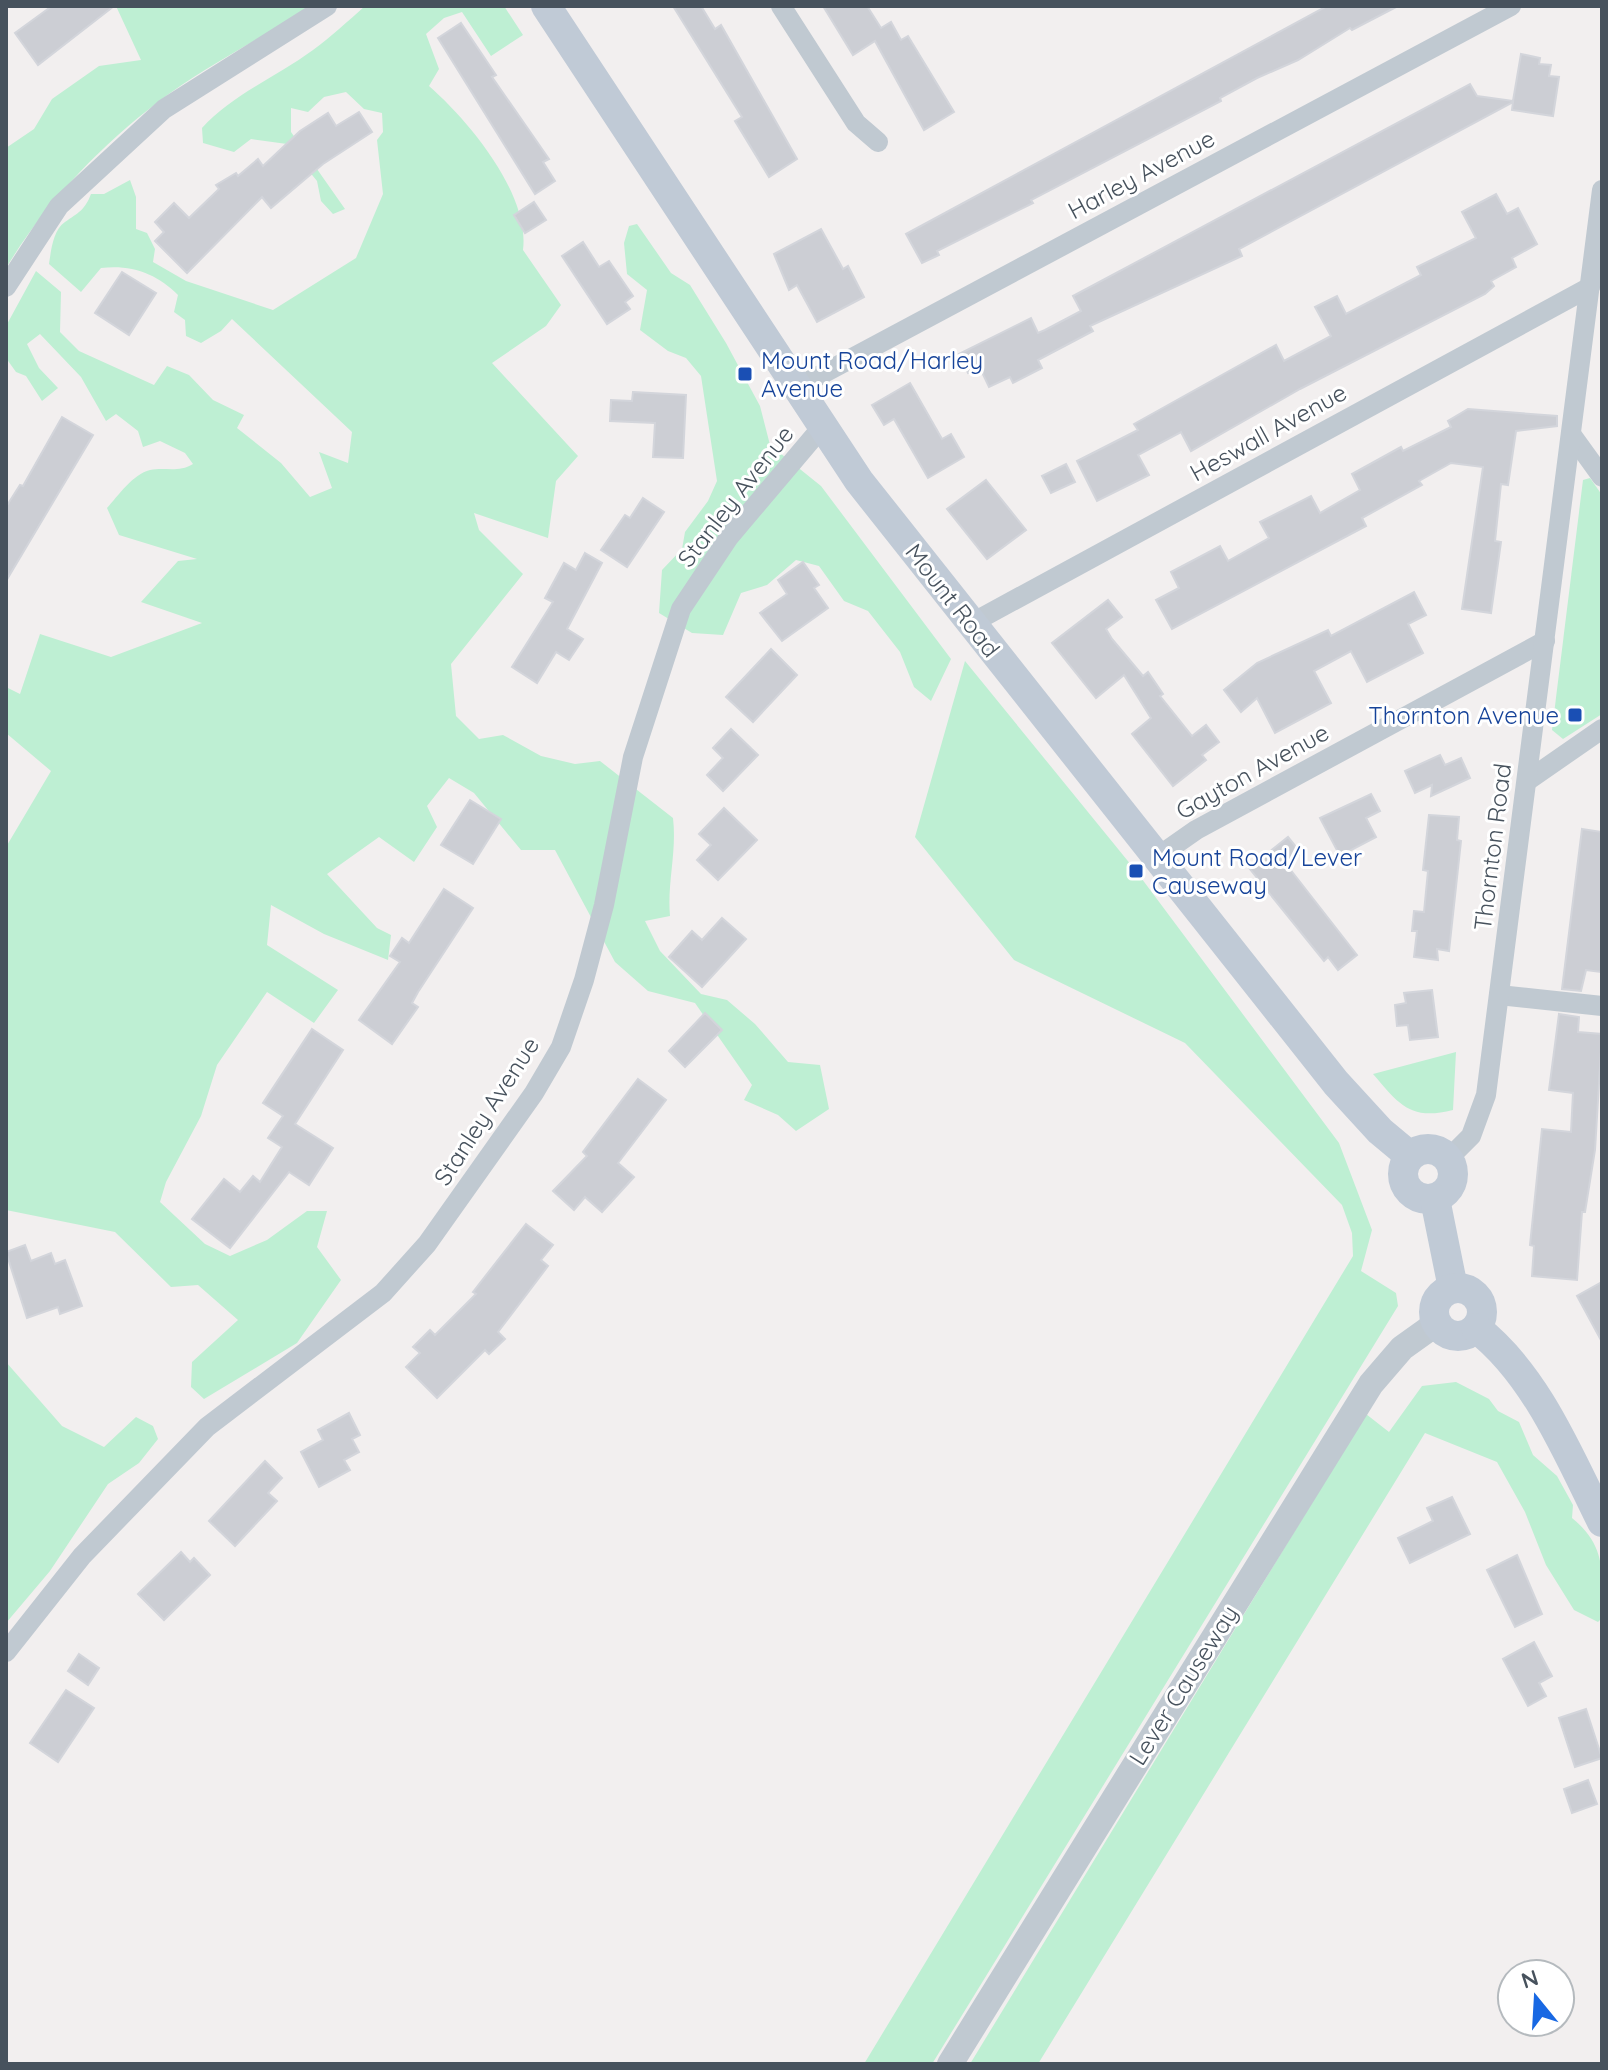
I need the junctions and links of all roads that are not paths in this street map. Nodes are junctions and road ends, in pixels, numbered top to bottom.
1 (327, 6) edge
2 (546, 6) edge
3 (781, 6) edge
4 (1511, 6) edge
5 (878, 142) dead end
6 (1602, 190) edge
7 (1598, 256) edge
8 (6, 287) edge
9 (1590, 287) junction
10 (796, 388) junction
11 (822, 427) junction
12 (1571, 434) junction
13 (1602, 477) edge
14 (972, 623) junction
15 (1545, 641) junction
16 (1602, 729) edge
17 (1527, 781) junction
18 (1156, 858) junction
19 (1499, 995) junction
20 (1602, 1006) edge
21 (1410, 1156) junction
22 (1448, 1159) junction
23 (1435, 1199) junction
24 (1453, 1288) junction
25 (1437, 1323) junction
26 (1476, 1328) junction
27 (1602, 1522) edge
28 (6, 1652) edge
29 (950, 2064) edge

1 - 8 street
2 - 10 main road, Mount Road
3 - 5 street
4 - 10 street, Harley Avenue
6 - 7 street, Thornton Road
7 - 9 street, Thornton Road
9 - 12 street, Thornton Road
9 - 14 street, Heswall Avenue
10 - 11 main road, Mount Road
11 - 14 main road, Mount Road
11 - 28 street, Stanley Avenue
12 - 13 street
12 - 15 street, Thornton Road
14 - 18 main road, Mount Road
15 - 17 street, Thornton Road
15 - 18 street, Gayton Avenue
16 - 17 street
17 - 19 street, Thornton Road
18 - 21 main road, Mount Road
19 - 20 street
19 - 22 street, Thornton Road
21 - 22 main road
21 - 23 main road
22 - 23 main road
23 - 24 main road
24 - 25 main road
24 - 26 main road
25 - 26 main road
25 - 29 street, Lever Causeway
26 - 27 main road

